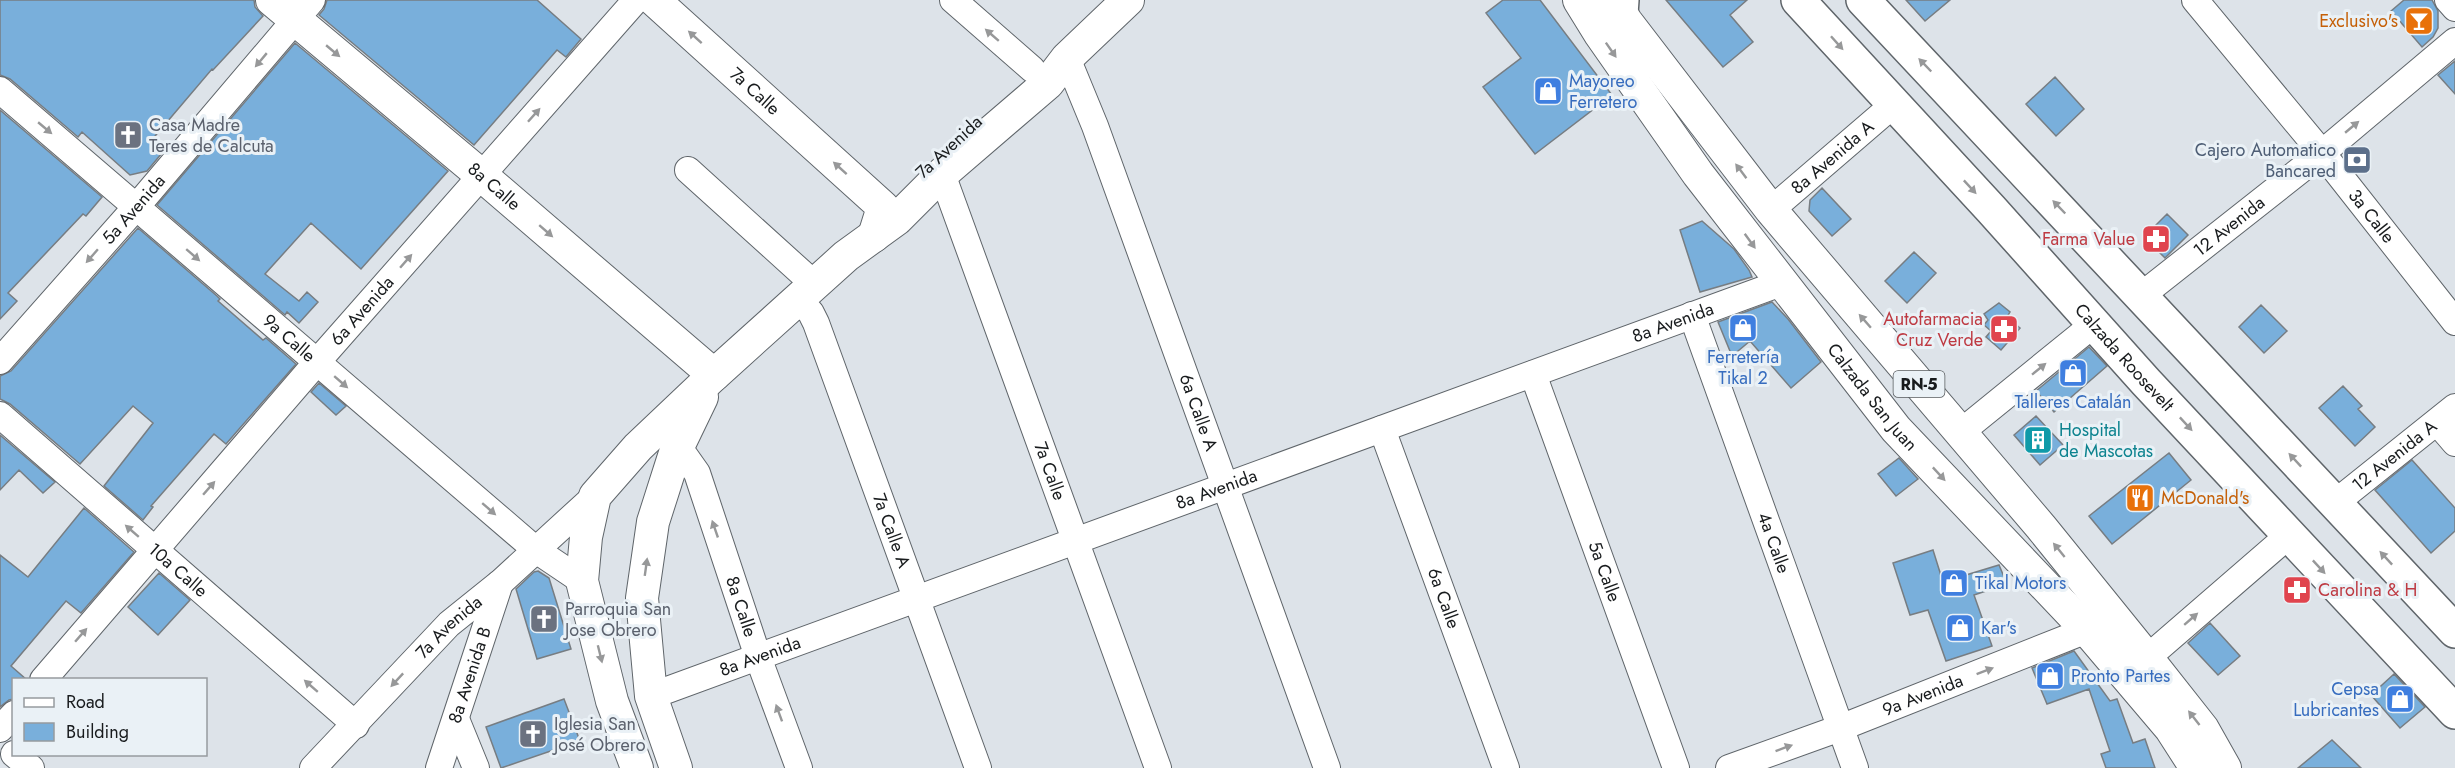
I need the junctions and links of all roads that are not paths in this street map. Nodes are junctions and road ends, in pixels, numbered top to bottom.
1 (636, 0) edge
2 (654, 0) edge
3 (953, 0) edge
4 (1128, 0) edge
5 (1580, 0) edge
6 (1798, 0) edge
7 (1863, 0) edge
8 (2194, 0) edge
9 (2448, 0) edge
10 (1619, 5) edge
11 (293, 7) edge
12 (2455, 8) edge
13 (2455, 41) edge
14 (1067, 58) junction
15 (1032, 69) junction
16 (0, 90) edge
17 (1893, 105) junction
18 (2322, 153) junction
19 (688, 170) dead end
20 (942, 174) junction
21 (481, 175) junction
22 (137, 206) junction
23 (883, 207) junction
24 (1772, 210) junction
25 (874, 236) junction
26 (846, 256) junction
27 (1781, 283) junction
28 (806, 291) junction
29 (2142, 295) junction
30 (1692, 315) junction
31 (2455, 322) edge
32 (2094, 324) junction
33 (0, 361) edge
34 (317, 362) junction
35 (1533, 374) junction
36 (714, 375) junction
37 (0, 415) edge
38 (2446, 415) edge
39 (1382, 429) junction
40 (1961, 432) junction
41 (2455, 442) edge
42 (638, 447) junction
43 (675, 453) junction
44 (1226, 486) junction
45 (595, 496) junction
46 (2335, 503) junction
47 (2289, 535) junction
48 (1077, 541) junction
49 (536, 550) junction
50 (154, 551) junction
51 (582, 581) junction
52 (500, 583) junction
53 (917, 599) junction
54 (2097, 619) junction
55 (2455, 631) edge
56 (758, 657) junction
57 (2147, 658) junction
58 (45, 678) edge
59 (651, 696) junction
60 (2455, 712) edge
61 (12, 716) edge
62 (456, 719) junction
63 (356, 724) junction
64 (1840, 728) junction
65 (0, 729) edge
66 (0, 743) edge
67 (12, 752) edge
68 (16, 756) edge
69 (31, 768) edge
70 (313, 768) edge
71 (439, 768) edge
72 (476, 768) edge
73 (637, 768) edge
74 (676, 768) edge
75 (799, 768) edge
76 (978, 768) edge
77 (1158, 768) edge
78 (1327, 768) edge
79 (1506, 768) edge
80 (1676, 768) edge
81 (1729, 768) edge
82 (1854, 768) edge
83 (2196, 768) edge
84 (2225, 768) edge

21 -> 1 street, 6a Avenida
23 -> 2 main road, 7a Calle
15 -> 3 street
4 - 14 main road, 7a Avenida
5 -> 27 main road, Calzada San Juan / RN-5
6 -> 17 highway, Calzada Roosevelt
29 -> 7 highway
8 - 18 street, 3a Calle
9 - 12 street
24 -> 10 main road, Calzada San Juan / RN-5
11 -> 21 main road, 8a Calle
11 -> 22 street, 5a Avenida
18 -> 13 street, 12 Avenida
14 - 15 main road, 7a Avenida
14 - 20 main road, 7a Avenida
14 - 44 street, 6a Calle A
15 - 23 main road, 7a Avenida
16 -> 22 street, 9a Calle
17 - 24 street, 8a Avenida A
17 -> 32 highway, Calzada Roosevelt
18 - 29 street, 12 Avenida
18 - 31 street, 3a Calle
19 - 28 street, 7a Calle A
20 - 25 main road, 7a Avenida
20 - 48 street, 7a Calle
34 -> 21 street, 6a Avenida
21 -> 36 main road, 8a Calle
22 -> 33 street, 5a Avenida
22 -> 34 street, 9a Calle
23 - 25 main road
23 - 26 main road, 7a Avenida
40 -> 24 main road, Calzada San Juan / RN-5
25 - 26 main road, 7a Avenida
26 - 28 main road, 7a Avenida
27 - 30 street, 8a Avenida
27 -> 54 main road, Calzada San Juan / RN-5
28 - 36 main road, 7a Avenida
28 - 53 street, 7a Calle A
46 -> 29 highway
30 - 35 street, 8a Avenida
30 - 64 street, 4a Calle
40 -> 32 street
32 -> 47 highway, Calzada Roosevelt
34 -> 49 street, 9a Calle
50 -> 34 street, 6a Avenida
35 - 39 street, 8a Avenida
35 - 80 street, 5a Calle
36 - 42 main road, 7a Avenida
36 - 43 main road
50 -> 37 street, 10a Calle
38 - 41 street
38 - 46 street, 12 Avenida A
39 - 44 street, 8a Avenida
39 - 79 street, 6a Calle
54 -> 40 main road, Calzada San Juan / RN-5
42 - 43 main road
42 - 45 main road
56 -> 43 street, 8a Calle
59 -> 43 main road
44 - 48 street, 8a Avenida
44 - 78 street, 6a Calle A
45 - 49 street, 7a Avenida
45 - 51 main road
55 -> 46 highway
57 -> 47 street
47 -> 60 highway, Calzada Roosevelt
48 - 53 street, 8a Avenida
48 - 77 street, 7a Calle
49 - 51 street, 9a Calle
49 - 52 street, 7a Avenida
58 -> 50 street, 6a Avenida
63 -> 50 street, 10a Calle
51 -> 73 main road
52 - 62 street, 8a Avenida B
52 -> 63 street, 7a Avenida
53 - 56 street, 8a Avenida
53 - 76 street, 7a Calle A
54 - 57 main road, Calzada San Juan / RN-5
64 -> 54 street, 9a Avenida
54 - 83 main road, Calzada San Juan / RN-5
56 - 59 street, 8a Avenida
75 -> 56 street, 8a Calle
84 -> 57 main road, Calzada San Juan / RN-5
59 - 74 main road
61 - 65 street
62 - 71 street, 8a Avenida B
62 - 72 street
63 - 70 street, 7a Avenida
81 -> 64 street, 9a Avenida
64 - 82 street, 4a Calle
66 - 67 street
68 - 69 street

